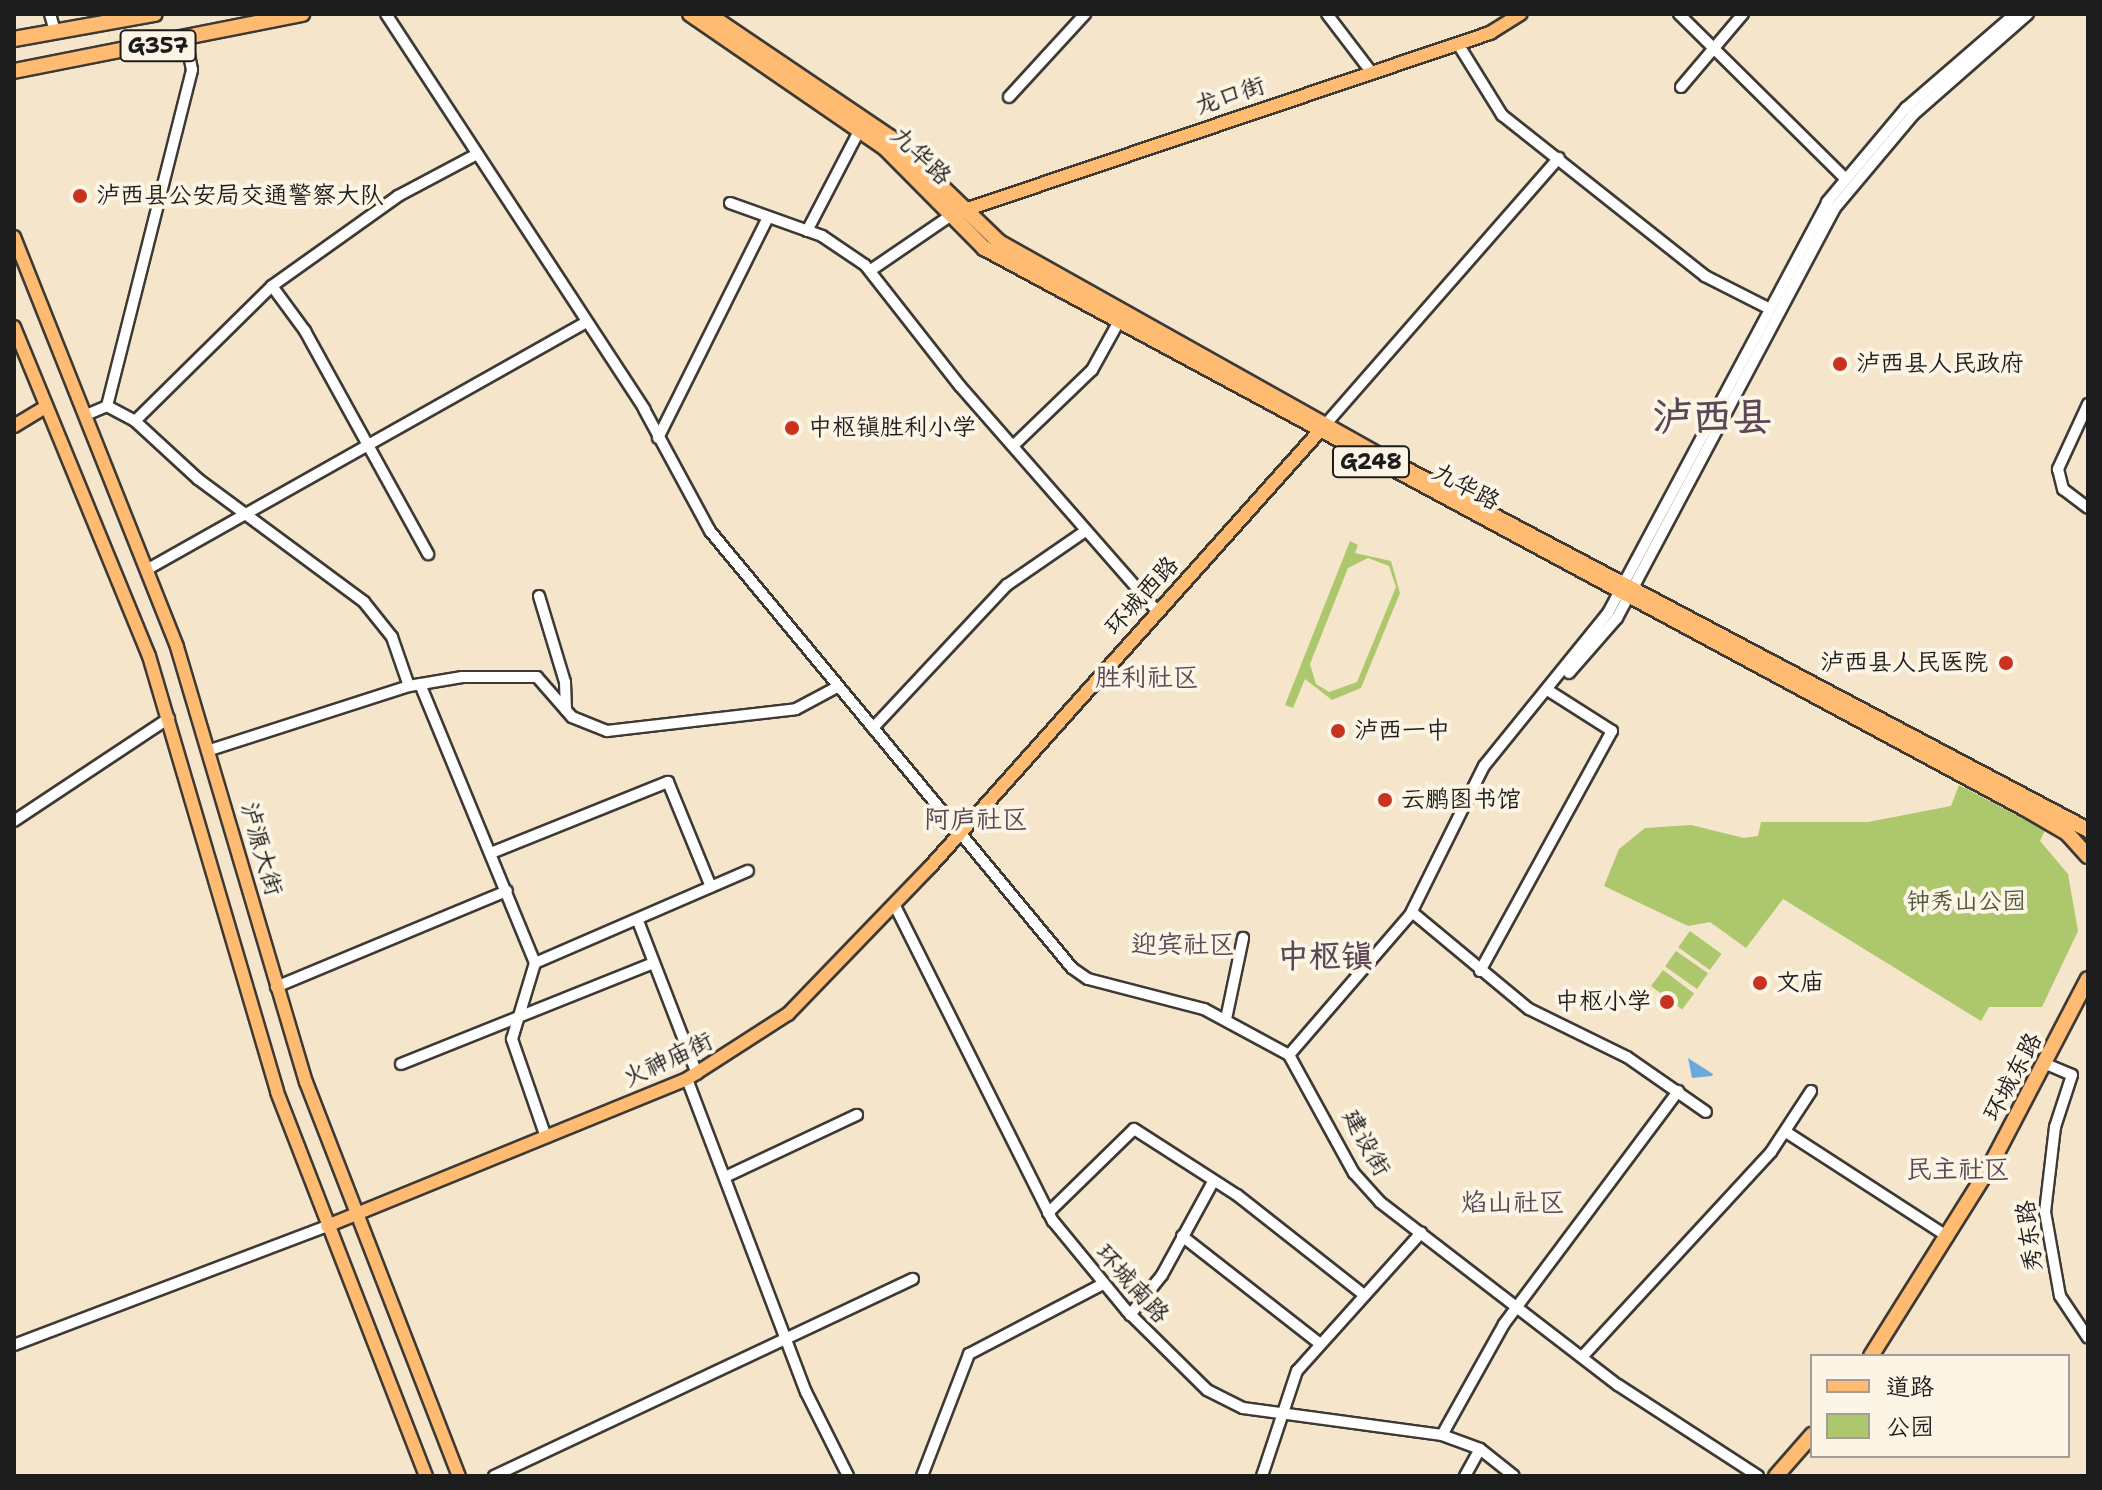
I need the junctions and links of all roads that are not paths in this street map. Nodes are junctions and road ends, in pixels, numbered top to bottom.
1 (50, 14) edge
2 (155, 14) edge
3 (302, 14) edge
4 (386, 14) edge
5 (690, 14) edge
6 (1085, 14) edge
7 (1327, 14) edge
8 (1521, 14) edge
9 (1679, 14) edge
10 (1743, 14) edge
11 (2015, 14) edge
12 (2028, 14) edge
13 (712, 16) edge
14 (55, 32) junction
15 (14, 39) edge
16 (186, 40) junction
17 (1458, 44) junction
18 (1714, 48) junction
19 (14, 71) edge
20 (1372, 73) junction
21 (1681, 87) dead end
22 (1009, 97) dead end
23 (859, 131) junction
24 (475, 155) junction
25 (1559, 158) junction
26 (1845, 178) junction
27 (730, 203) dead end
28 (957, 213) junction
29 (767, 219) junction
30 (807, 231) junction
31 (14, 237) edge
32 (871, 270) junction
33 (272, 286) junction
34 (1766, 307) junction
35 (585, 323) junction
36 (1118, 323) junction
37 (14, 327) edge
38 (2088, 404) edge
39 (107, 406) junction
40 (46, 407) junction
41 (86, 415) junction
42 (135, 421) junction
43 (14, 426) edge
44 (1322, 429) junction
45 (658, 438) junction
46 (369, 445) junction
47 (1013, 446) junction
48 (2088, 508) edge
49 (246, 514) junction
50 (1084, 532) junction
51 (428, 554) dead end
52 (148, 569) junction
53 (1626, 589) junction
54 (539, 596) dead end
55 (1158, 612) junction
56 (414, 685) junction
57 (837, 687) junction
58 (1549, 691) junction
59 (566, 710) junction
60 (169, 718) junction
61 (873, 728) junction
62 (210, 750) junction
63 (14, 821) edge
64 (2088, 830) edge
65 (961, 833) junction
66 (491, 853) junction
67 (2088, 856) edge
68 (748, 871) dead end
69 (711, 887) junction
70 (507, 891) junction
71 (894, 904) junction
72 (1412, 912) junction
73 (638, 921) junction
74 (1243, 938) dead end
75 (535, 963) junction
76 (654, 963) junction
77 (1480, 971) junction
78 (2088, 979) edge
79 (276, 987) junction
80 (520, 1014) junction
81 (1226, 1019) junction
82 (1289, 1055) junction
83 (401, 1064) dead end
84 (2046, 1064) junction
85 (692, 1077) junction
86 (1678, 1091) junction
87 (1811, 1091) dead end
88 (1706, 1112) dead end
89 (857, 1115) dead end
90 (1786, 1132) junction
91 (546, 1137) junction
92 (725, 1177) junction
93 (1213, 1182) junction
94 (1048, 1213) junction
95 (355, 1214) junction
96 (327, 1226) junction
97 (1421, 1233) junction
98 (1182, 1236) junction
99 (1948, 1237) junction
100 (913, 1279) dead end
101 (1103, 1284) junction
102 (1364, 1295) junction
103 (1517, 1307) junction
104 (1130, 1315) junction
105 (787, 1337) junction
106 (2088, 1338) edge
107 (1320, 1344) junction
108 (14, 1345) edge
109 (1872, 1354) edge
110 (1582, 1357) junction
111 (1282, 1414) junction
112 (1442, 1435) junction
113 (1810, 1437) edge
114 (1480, 1449) junction
115 (426, 1476) edge
116 (459, 1476) edge
117 (494, 1476) edge
118 (848, 1476) edge
119 (922, 1476) edge
120 (1262, 1476) edge
121 (1465, 1476) edge
122 (1514, 1476) edge
123 (1758, 1476) edge
124 (1776, 1476) edge

1 - 14 street
2 - 14 highway, G357
3 - 16 highway, G357
4 - 24 street
5 - 23 highway, 九华路 / G248
6 - 22 street
7 - 20 street
8 - 17 main road, 龙口街
9 - 18 street
10 - 18 street
11 - 26 street
12 - 53 street
13 - 28 highway, 九华路 / G248
14 - 15 highway, G357
16 - 19 highway, G357
16 - 39 street
17 - 20 main road, 龙口街
17 - 25 street
18 - 21 street
18 - 26 street
20 - 28 main road, 龙口街
23 - 28 highway, 九华路 / G248
23 - 30 street
24 - 33 street
24 - 35 street
25 - 34 street
25 - 44 street
26 - 34 street
27 - 29 street
28 - 32 street
28 - 36 highway, 九华路 / G248
28 - 44 highway, 九华路 / G248
29 - 30 street
29 - 45 street
30 - 32 street
31 - 41 main road, 泸源大街
32 - 47 street
33 - 42 street
33 - 46 street
34 - 53 street
35 - 45 street
35 - 46 street
36 - 44 highway, 九华路 / G248
36 - 47 street
37 - 40 main road
38 - 48 street
39 - 41 street
39 - 42 street
40 - 43 main road
40 - 60 main road
41 - 52 main road, 泸源大街
42 - 49 street
44 - 53 highway, 九华路 / G248
44 - 55 main road, 环城西路
45 - 57 street
46 - 49 street
46 - 51 street
47 - 50 street
49 - 52 street
49 - 56 street
50 - 55 street
50 - 61 street
52 - 62 main road, 泸源大街
53 - 58 street
53 - 64 highway, 九华路 / G248
53 - 67 highway, 九华路 / G248
54 - 59 street
55 - 65 main road, 环城西路
56 - 59 street
56 - 62 street
56 - 66 street
57 - 59 street
57 - 61 street
58 - 72 street
58 - 77 street
60 - 63 street
60 - 96 main road
61 - 65 street
62 - 79 main road, 泸源大街
65 - 71 main road, 火神庙街
65 - 81 street
66 - 69 street
66 - 70 street
68 - 69 street
69 - 73 street
70 - 75 street
70 - 79 street
71 - 85 main road, 火神庙街
71 - 94 street, 环城南路
72 - 77 street
72 - 82 street
73 - 75 street
73 - 76 street
74 - 81 street
75 - 80 street
76 - 80 street
76 - 85 street
77 - 86 street
78 - 84 highway, 环城东路
79 - 95 main road, 泸源大街
80 - 83 street
80 - 91 street
81 - 82 street
82 - 97 street, 建设街
84 - 99 highway, 环城东路
84 - 106 street, 秀东路
85 - 91 main road, 火神庙街
85 - 92 street
86 - 88 street
86 - 103 street
87 - 90 street
89 - 92 street
90 - 99 street
90 - 110 street
91 - 95 main road, 火神庙街
92 - 105 street
93 - 94 street
93 - 98 street
93 - 102 street
94 - 101 street, 环城南路
95 - 96 main road, 火神庙街
95 - 116 main road, 泸源大街
96 - 108 street
96 - 115 main road
97 - 102 street
97 - 103 street, 建设街
98 - 104 street
98 - 107 street
99 - 109 highway, 环城东路
100 - 105 street
101 - 104 street, 环城南路
101 - 119 street
102 - 107 street
103 - 110 street, 建设街
103 - 112 street
104 - 111 street, 环城南路
105 - 117 street
105 - 118 street
107 - 111 street
110 - 123 street, 建设街
111 - 112 street, 环城南路
111 - 120 street
112 - 114 street, 环城南路
113 - 124 highway
114 - 121 street
114 - 122 street, 环城南路

